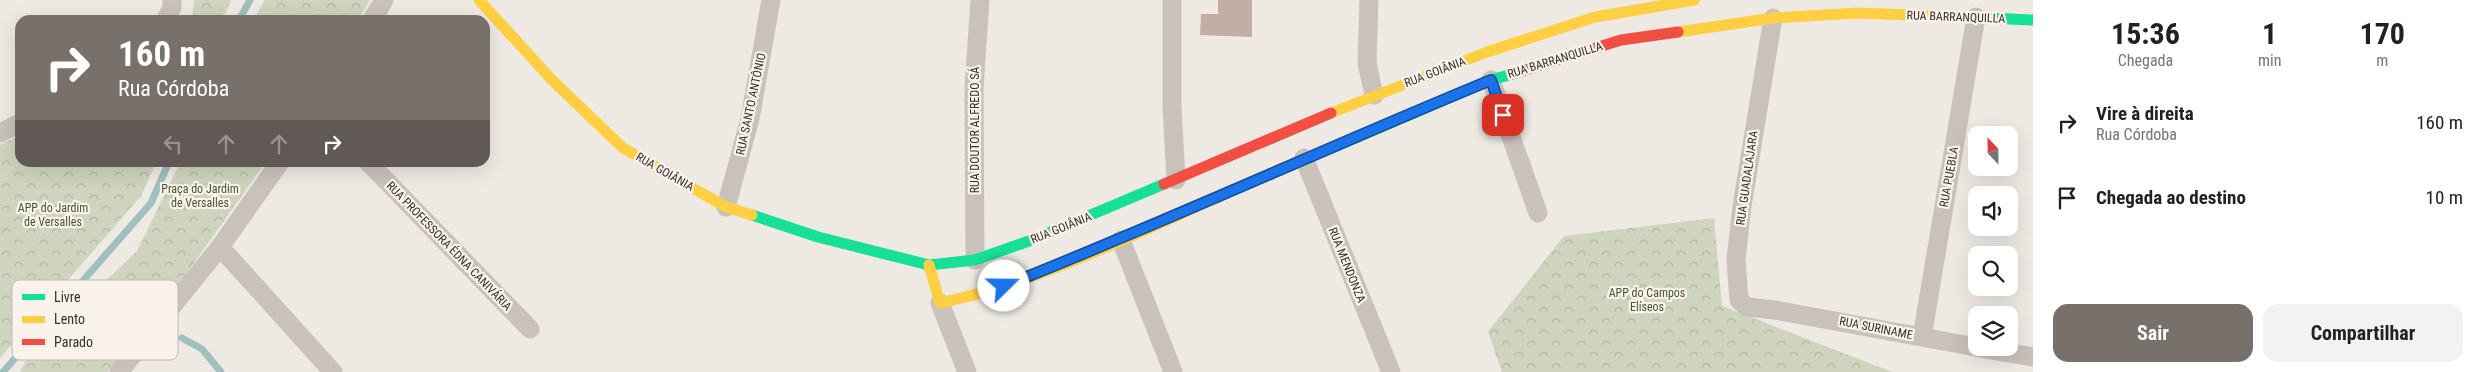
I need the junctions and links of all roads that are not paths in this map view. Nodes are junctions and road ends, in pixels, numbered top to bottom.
1 (384, 0) edge
2 (771, 0) edge
3 (980, 0) edge
4 (1172, 0) edge
5 (1369, 0) edge
6 (1694, 0) edge
7 (482, 1) edge
8 (1594, 9) edge
9 (375, 15) edge
10 (1976, 17) junction
11 (1773, 18) junction
12 (2033, 20) edge
13 (1618, 27) junction
14 (1491, 80) junction
15 (1374, 95) junction
16 (15, 126) edge
17 (0, 133) edge
18 (1304, 158) junction
19 (276, 167) edge
20 (373, 167) edge
21 (1176, 180) junction
22 (726, 207) junction
23 (1538, 213) dead end
24 (1121, 240) junction
25 (220, 247) junction
26 (975, 260) junction
27 (929, 265) junction
28 (178, 299) edge
29 (940, 303) junction
30 (1775, 310) joint
31 (530, 330) dead end
32 (1922, 337) junction
33 (1968, 345) edge
34 (2018, 355) edge
35 (2033, 358) edge
36 (129, 360) edge
37 (119, 372) edge
38 (333, 372) edge
39 (967, 372) edge
40 (1173, 372) edge
41 (1391, 372) edge

1 - 9 street
2 - 22 street, RUA SANTO ANTÔNIO
3 - 26 street, RUA DOUTOR ALFREDO SÁ
4 - 21 street
5 - 15 street
6 - 13 street, RUA GOIÂNIA
7 - 22 street, RUA GOIÂNIA
8 - 13 street, RUA GOIÂNIA
8 - 15 street, RUA GOIÂNIA
10 - 11 street, RUA BARRANQUILLA
10 - 12 street, RUA BARRANQUILLA
10 - 32 street, RUA PUEBLA
11 - 13 street, RUA BARRANQUILLA
11 - 30 street, RUA GUADALAJARA
13 - 14 street, RUA BARRANQUILLA
14 - 18 street, RUA BARRANQUILLA
14 - 23 street
15 - 21 street, RUA GOIÂNIA
16 - 17 street
18 - 24 street, RUA BARRANQUILLA
18 - 41 street, RUA MENDONZA
19 - 25 street
20 - 31 street, RUA PROFESSORA ÉDNA CANIVÁRIA
21 - 26 street, RUA GOIÂNIA
22 - 27 street, RUA GOIÂNIA
24 - 29 street, RUA BARRANQUILLA
24 - 40 street
25 - 28 street
25 - 38 street
26 - 27 street, RUA GOIÂNIA
27 - 29 street
29 - 39 street
30 - 32 street, RUA SURINAME
32 - 33 street, RUA SURINAME
34 - 35 street, RUA SURINAME
36 - 37 street

